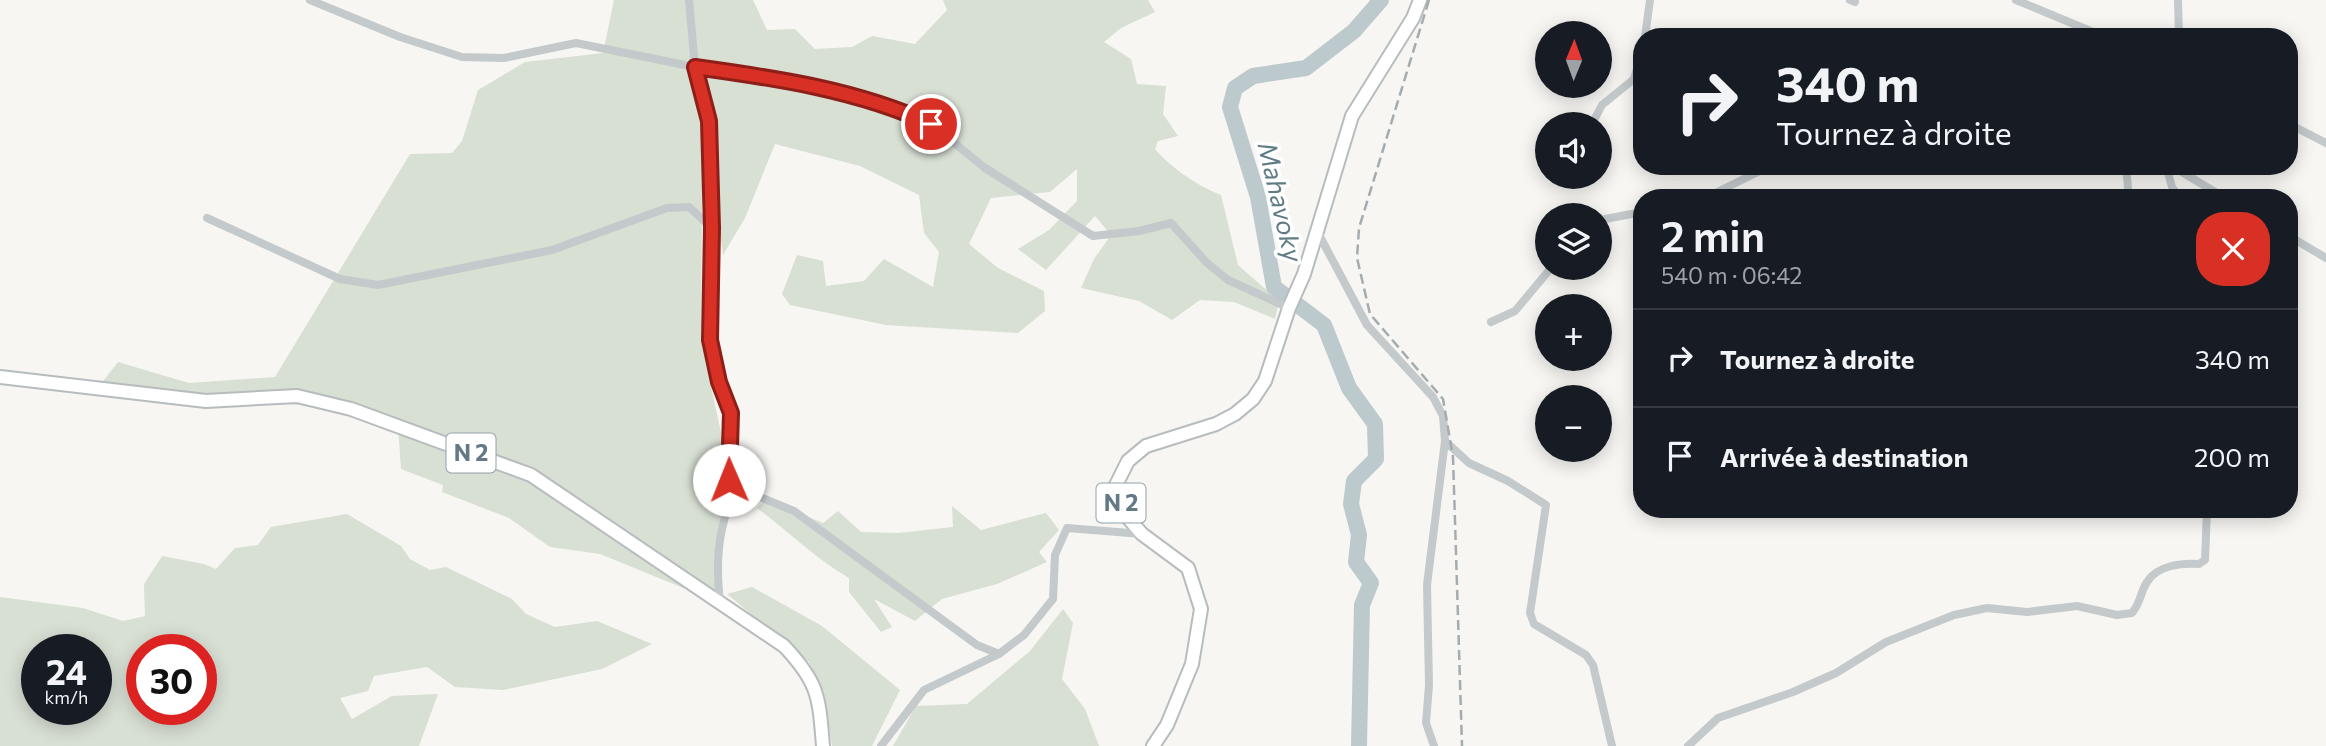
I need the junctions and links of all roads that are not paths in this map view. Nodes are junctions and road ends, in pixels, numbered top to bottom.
1 (310, 0) edge
2 (688, 0) edge
3 (1420, 0) edge
4 (1650, 0) edge
5 (2016, 0) edge
6 (2178, 0) edge
7 (1646, 28) edge
8 (2083, 28) edge
9 (2179, 28) edge
10 (695, 67) junction
11 (1633, 80) edge
12 (1598, 112) edge
13 (2298, 129) edge
14 (2326, 143) edge
15 (1752, 175) edge
16 (2187, 175) edge
17 (1723, 189) edge
18 (2210, 189) edge
19 (1633, 214) edge
20 (207, 218) dead end
21 (1612, 218) edge
22 (712, 228) junction
23 (1317, 230) junction
24 (2298, 241) edge
25 (2326, 258) edge
26 (1541, 280) edge
27 (1289, 308) junction
28 (1491, 322) dead end
29 (0, 377) edge
30 (1446, 441) junction
31 (731, 500) junction
32 (2207, 518) edge
33 (1143, 534) junction
34 (720, 603) junction
35 (999, 654) junction
36 (823, 746) edge
37 (881, 746) edge
38 (1153, 746) edge
39 (1434, 746) edge
40 (1612, 746) edge
41 (1688, 746) edge

1 - 10 street
2 - 10 street
3 - 23 main road, N 2
4 - 7 street
5 - 8 street
6 - 9 street
10 - 22 street
10 - 27 street
11 - 12 street
13 - 14 street
15 - 17 street
16 - 18 street
19 - 21 street
20 - 22 street
22 - 31 street
23 - 27 main road, N 2
23 - 30 street
24 - 25 street
26 - 28 street
27 - 33 main road, N 2
29 - 34 main road, N 2
30 - 39 street
30 - 40 street
31 - 34 street
31 - 35 street
32 - 41 street
33 - 35 street
33 - 38 main road, N 2
34 - 36 main road, N 2
35 - 37 street

